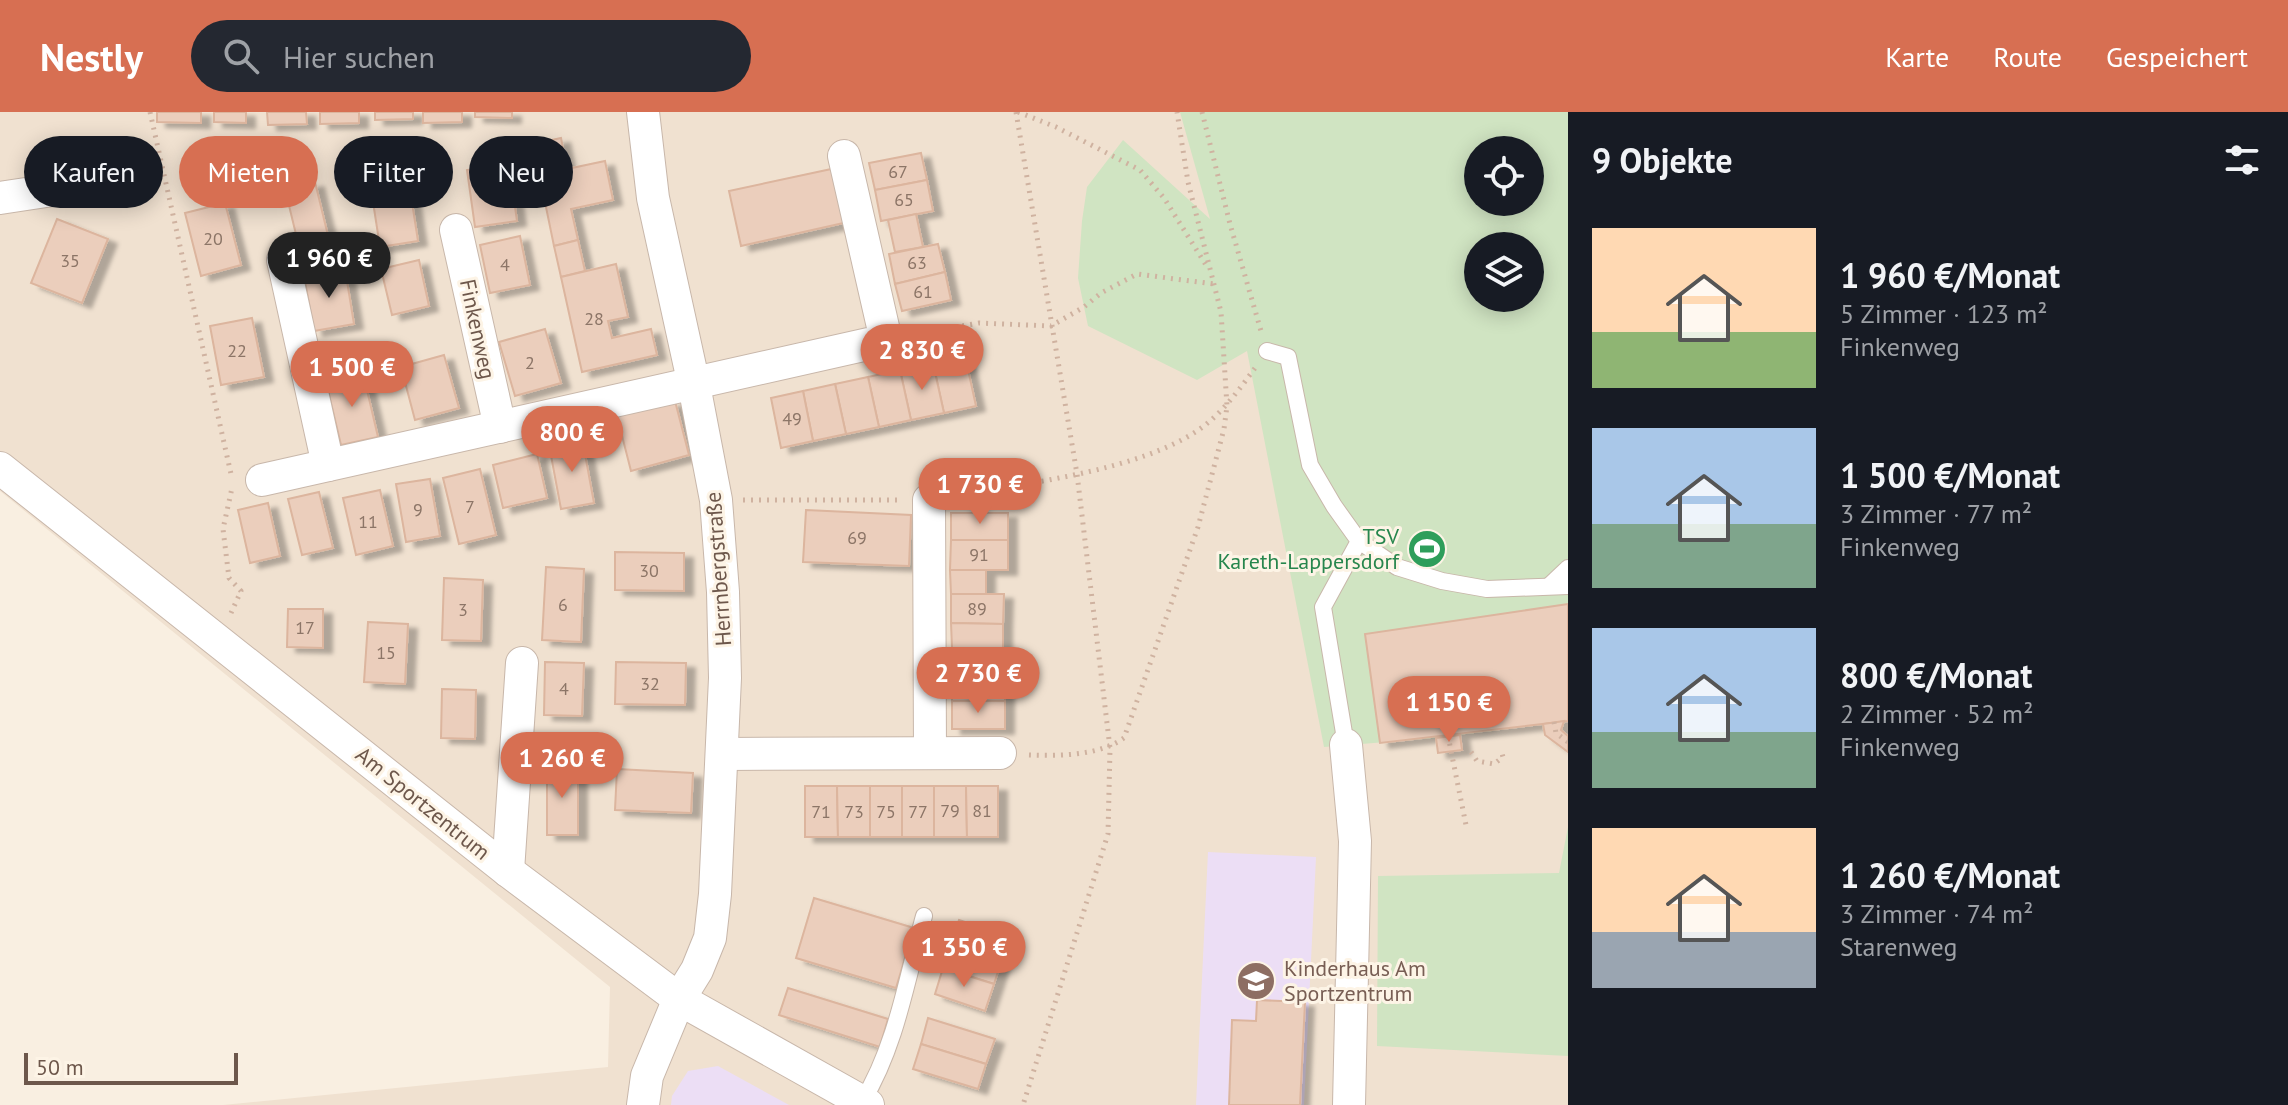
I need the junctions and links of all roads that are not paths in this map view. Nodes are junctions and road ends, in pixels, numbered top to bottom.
1 (643, 112) edge
2 (844, 156) dead end
3 (24, 194) edge
4 (0, 198) edge
5 (456, 230) dead end
6 (283, 260) dead end
7 (1267, 351) road end
8 (694, 385) junction
9 (500, 427) junction
10 (328, 465) junction
11 (0, 468) edge
12 (262, 480) dead end
13 (929, 500) road end
14 (1359, 541) junction
15 (1568, 568) edge
16 (1549, 586) junction
17 (1568, 586) edge
18 (522, 663) dead end
19 (1346, 745) joint
20 (930, 753) junction
21 (1000, 753) road end
22 (723, 754) junction
23 (508, 871) junction
24 (924, 916) dead end
25 (679, 999) junction
26 (865, 1104) edge
27 (643, 1105) edge
28 (1349, 1105) edge

1 - 8 street, Herrnbergstraße
2 - 8 street
3 - 4 street
5 - 9 street, Finkenweg
6 - 10 street
7 - 14 lane
8 - 9 street
8 - 22 street, Herrnbergstraße
9 - 10 street
10 - 12 street
11 - 23 street, Am Sportzentrum
13 - 20 street
14 - 16 lane
14 - 19 lane
15 - 16 lane
16 - 17 lane
18 - 23 street
19 - 28 street
20 - 21 street
20 - 22 street
22 - 25 street, Herrnbergstraße
23 - 25 street, Am Sportzentrum
24 - 26 lane
25 - 26 street, Am Sportzentrum
25 - 27 street, Herrnbergstraße

